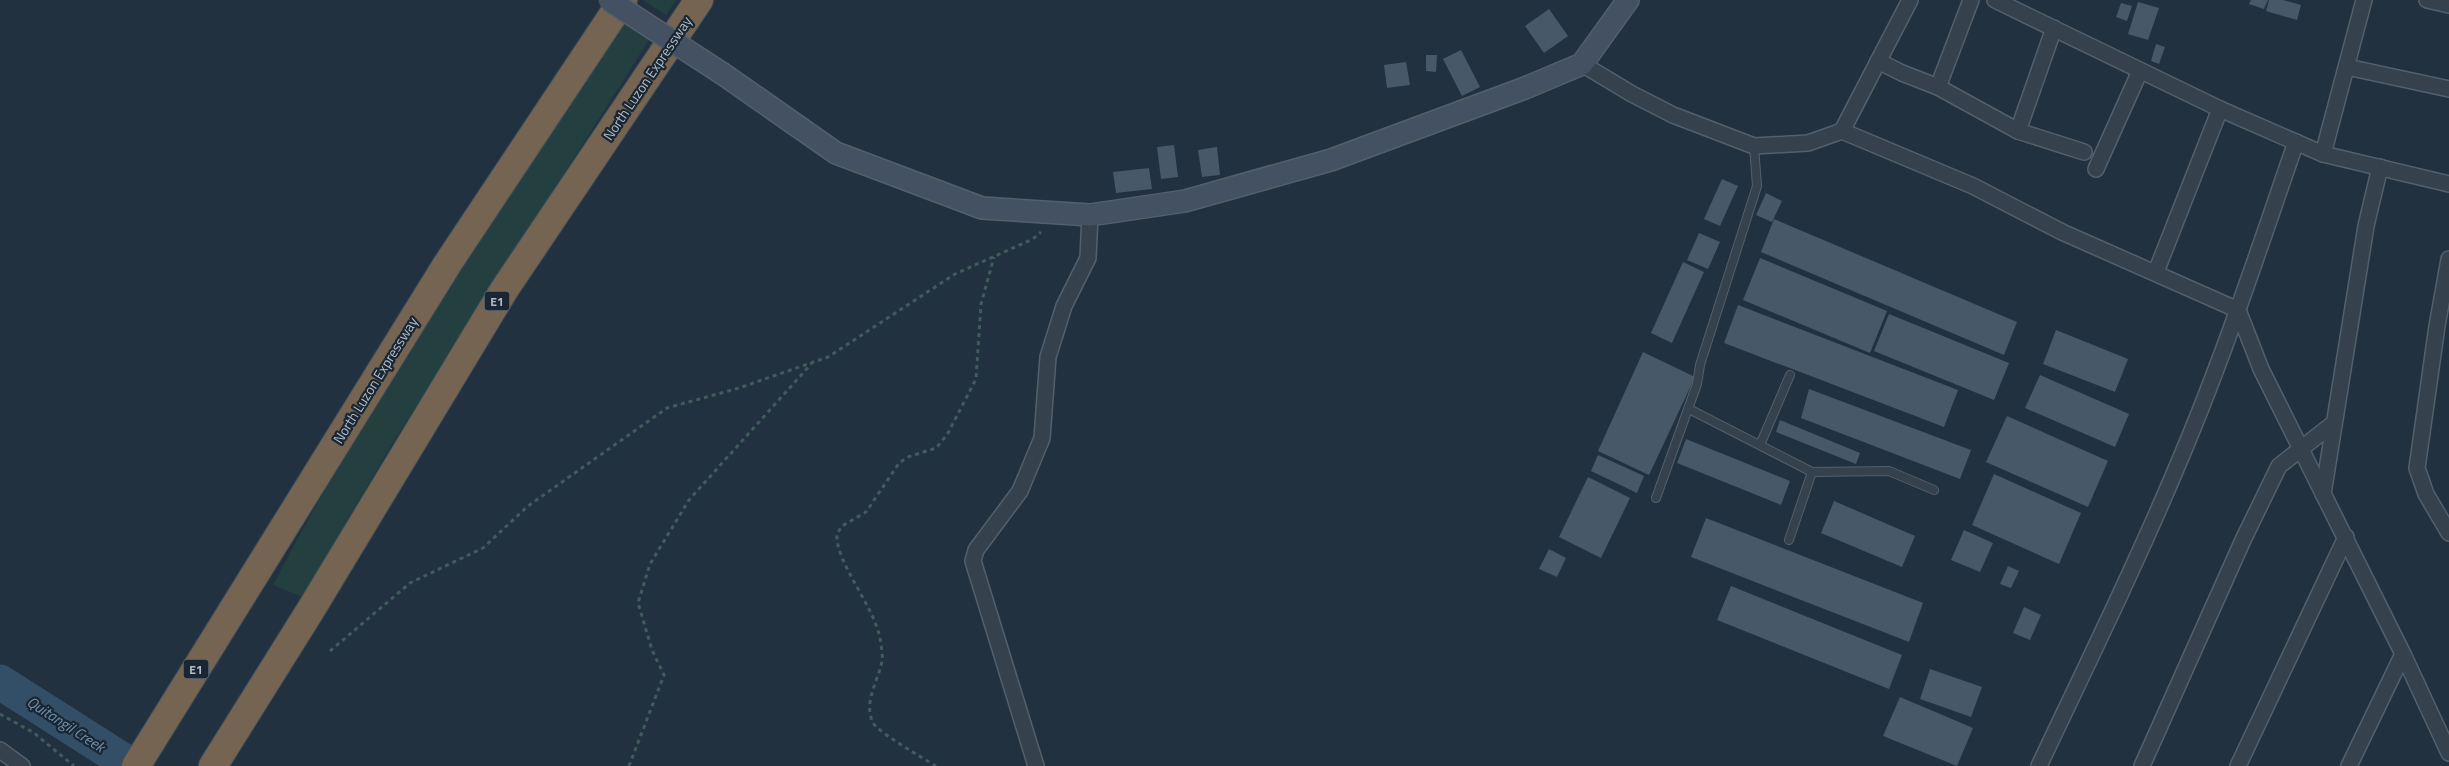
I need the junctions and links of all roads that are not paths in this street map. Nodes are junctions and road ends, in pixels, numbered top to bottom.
1 (609, 0) edge
2 (623, 0) edge
3 (699, 0) edge
4 (1628, 0) edge
5 (1910, 0) edge
6 (1971, 0) edge
7 (1995, 0) edge
8 (2364, 0) edge
9 (2427, 0) edge
10 (2449, 5) edge
11 (2054, 28) junction
12 (1878, 61) junction
13 (1582, 64) junction
14 (2347, 67) junction
15 (2140, 71) junction
16 (1938, 87) junction
17 (2449, 89) edge
18 (2220, 109) junction
19 (1842, 131) junction
20 (2018, 131) junction
21 (2296, 142) junction
22 (1754, 146) junction
23 (2084, 152) dead end
24 (2323, 154) junction
25 (2380, 166) junction
26 (2096, 168) dead end
27 (2449, 184) edge
28 (1090, 215) junction
29 (2449, 259) edge
30 (2156, 272) junction
31 (2238, 310) junction
32 (1790, 374) dead end
33 (1688, 409) junction
34 (2334, 423) junction
35 (1760, 445) junction
36 (2301, 450) junction
37 (1812, 472) junction
38 (1934, 490) dead end
39 (2323, 494) junction
40 (1656, 498) dead end
41 (2449, 533) edge
42 (2346, 537) junction
43 (1788, 540) dead end
44 (2403, 654) junction
45 (2448, 748) edge
46 (0, 750) edge
47 (22, 766) edge
48 (136, 766) edge
49 (214, 766) edge
50 (1036, 766) edge
51 (2039, 766) edge
52 (2142, 766) edge
53 (2238, 766) edge
54 (2349, 766) edge

1 - 28 street, bridge
2 - 48 highway, North Luzon Expressway / E1
3 - 49 highway, North Luzon Expressway / E1
4 - 13 street
5 - 12 street
6 - 16 street
7 - 11 street
8 - 14 street
9 - 10 street
11 - 15 street
11 - 20 street
12 - 16 street
12 - 19 street
13 - 22 street
13 - 28 street
14 - 17 street
14 - 24 street
15 - 18 street
15 - 26 street
16 - 20 street
18 - 21 street
18 - 30 street
19 - 22 street
19 - 30 street
20 - 23 street
21 - 24 street
21 - 31 street
22 - 33 lane
24 - 25 street
25 - 27 street
25 - 34 street
28 - 50 street
29 - 41 street
30 - 31 street
31 - 36 street
31 - 51 street
32 - 35 lane
33 - 35 lane
33 - 40 lane
34 - 36 street
34 - 39 street
35 - 37 lane
36 - 39 street
36 - 52 street
37 - 38 lane
37 - 43 lane
39 - 42 street
42 - 44 street
42 - 53 street
44 - 45 street
44 - 54 street
46 - 47 street

